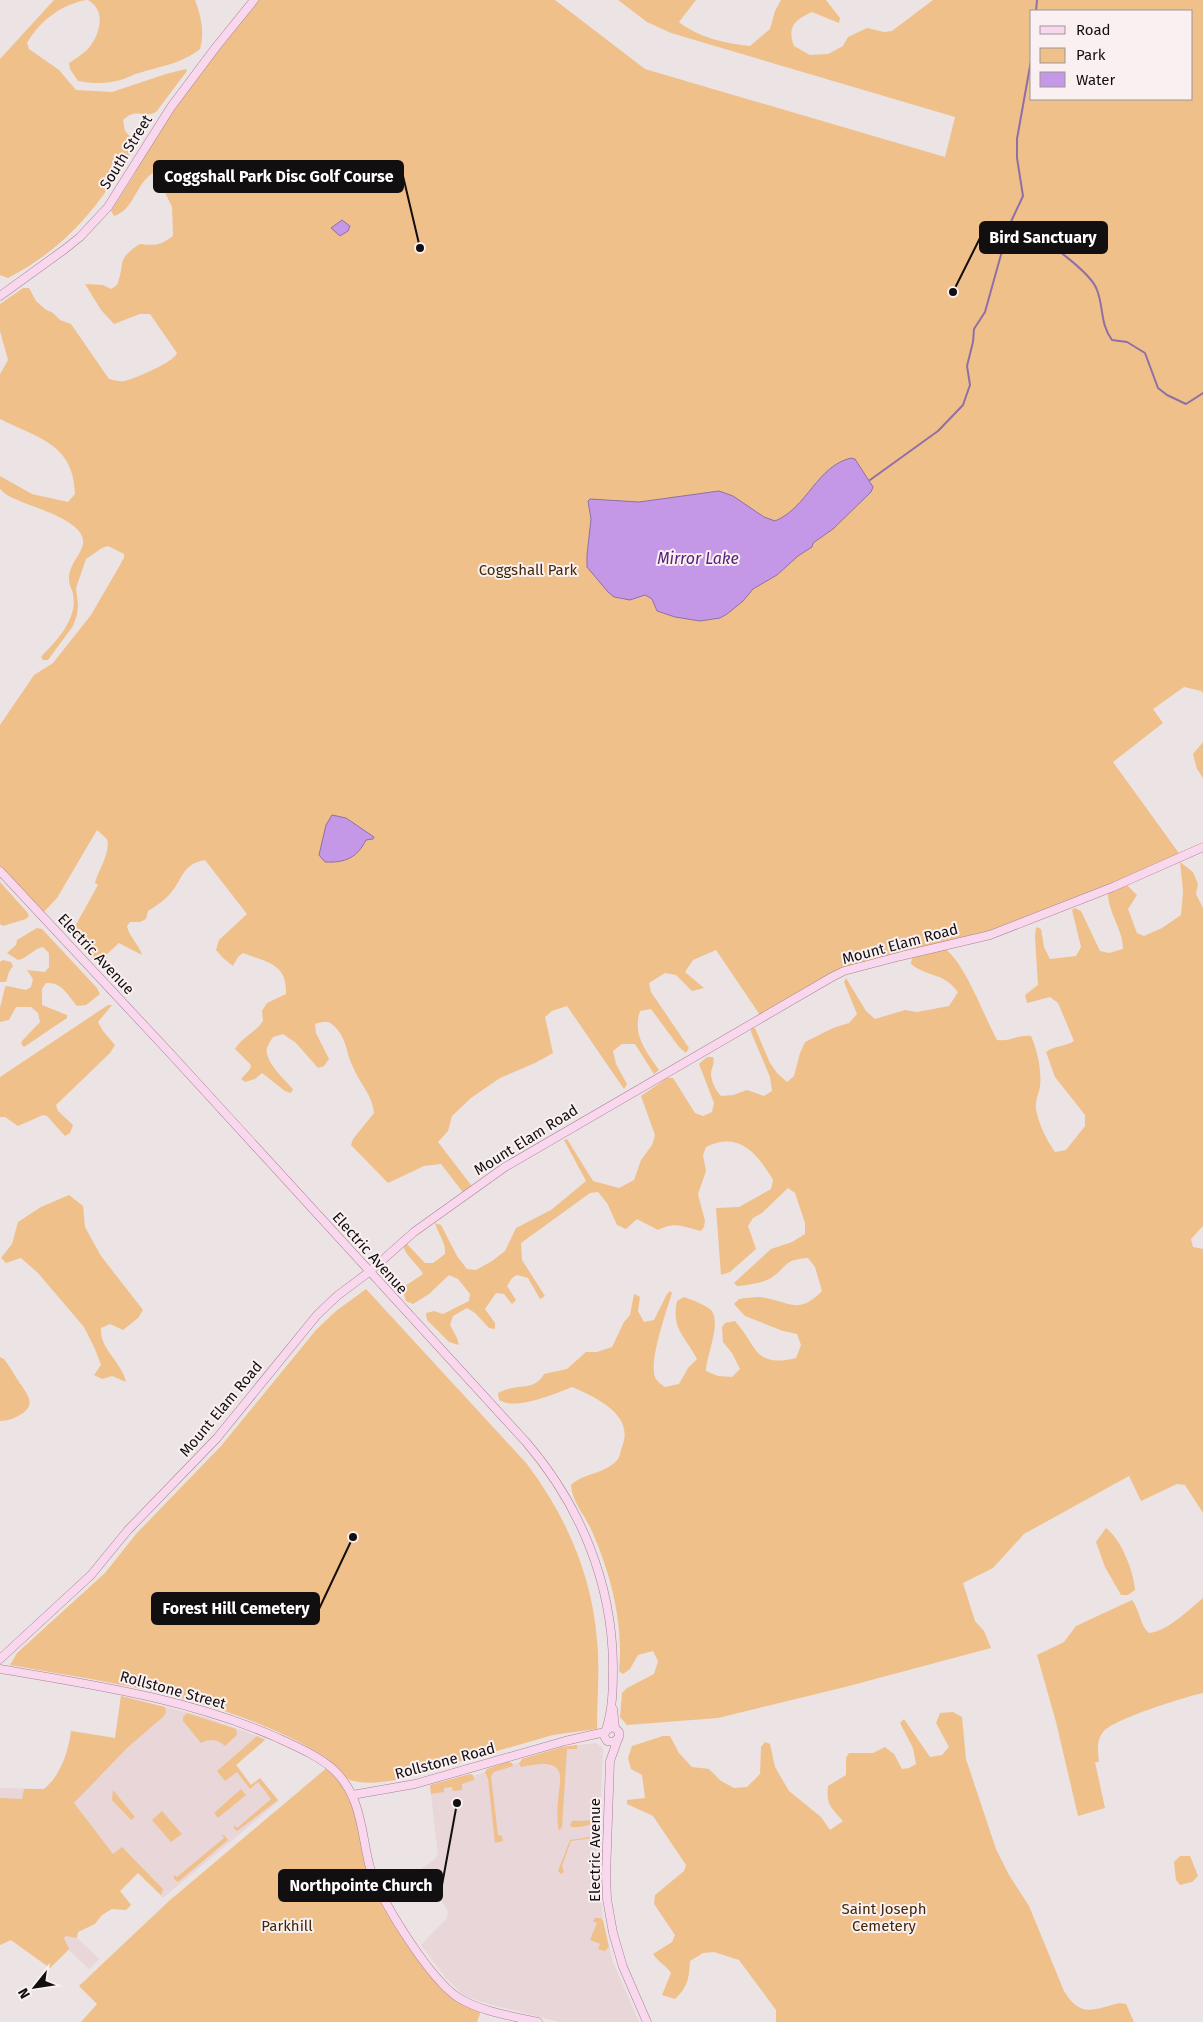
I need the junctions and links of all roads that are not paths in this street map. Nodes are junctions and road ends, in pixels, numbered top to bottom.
1 (254, 0) edge
2 (0, 296) edge
3 (1203, 848) edge
4 (0, 871) edge
5 (369, 1272) junction
6 (0, 1659) edge
7 (0, 1668) edge
8 (612, 1707) junction
9 (615, 1728) junction
10 (606, 1735) junction
11 (618, 1739) junction
12 (610, 1761) junction
13 (352, 1795) junction
14 (538, 2022) edge
15 (647, 2022) edge

1 - 2 main road, South Street
3 - 5 main road, Mount Elam Road
4 - 5 main road, Electric Avenue
5 - 6 main road, Mount Elam Road
5 - 8 main road, Electric Avenue
7 - 13 main road, Rollstone Street
8 - 9 main road, Electric Avenue
8 - 10 main road, Electric Avenue
9 - 10 main road
9 - 11 main road
10 - 11 main road
10 - 12 main road, Electric Avenue
10 - 13 main road, Rollstone Road
11 - 12 main road, Electric Avenue
12 - 15 main road, Electric Avenue
13 - 14 main road

